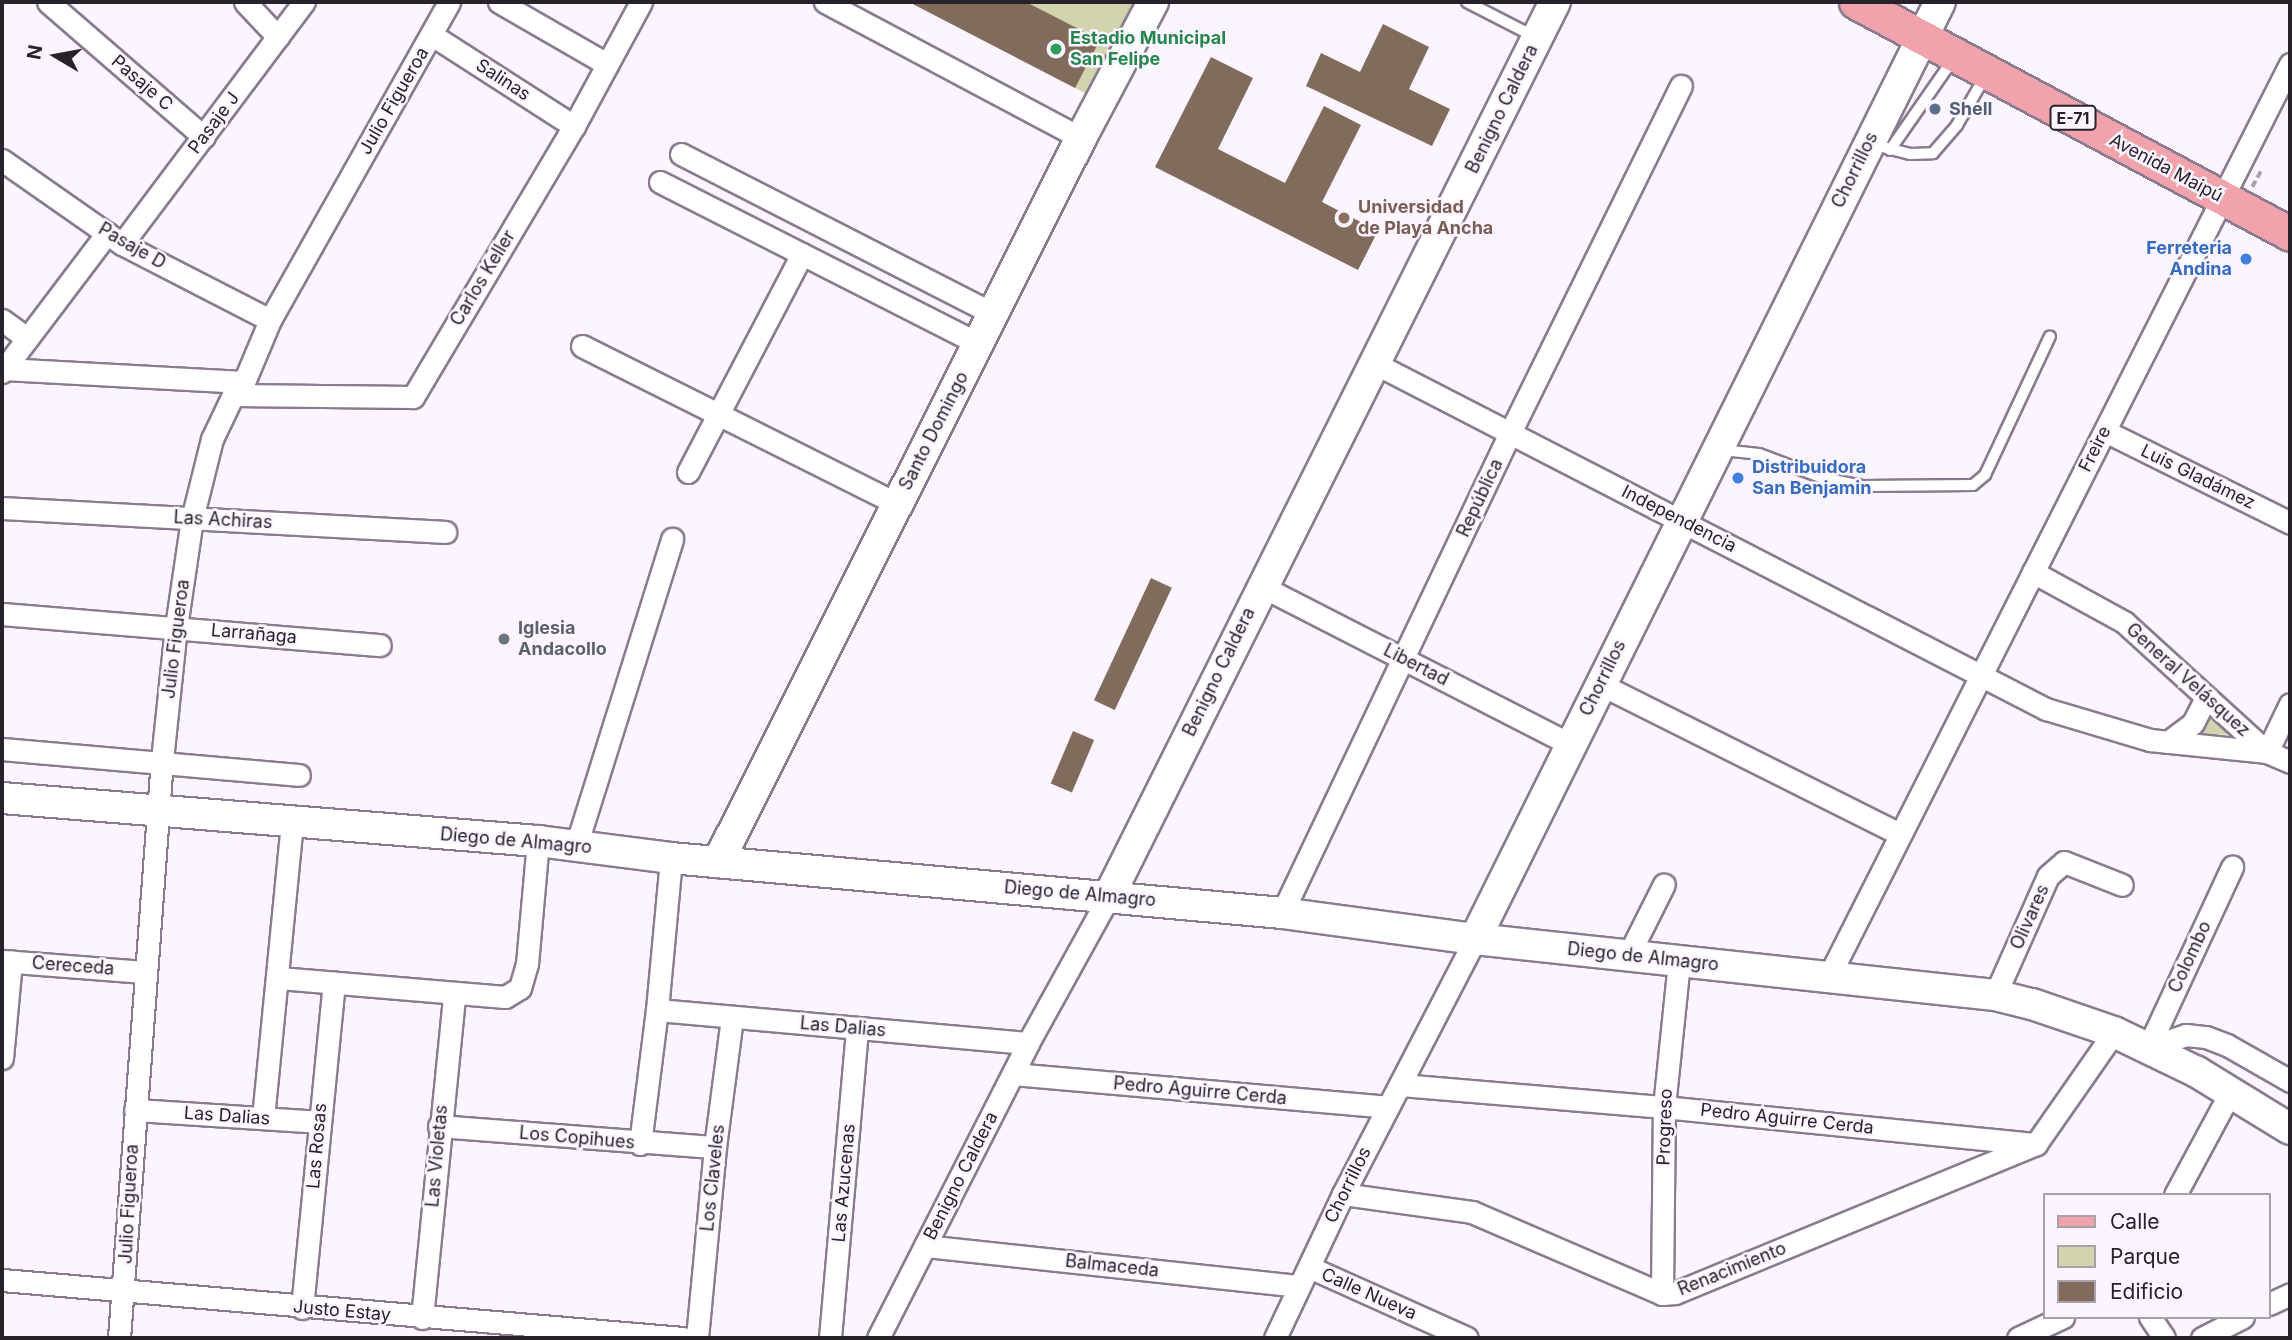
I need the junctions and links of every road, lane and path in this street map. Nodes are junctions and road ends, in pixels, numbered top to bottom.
1 (48, 2) edge
2 (245, 2) edge
3 (304, 2) edge
4 (449, 2) edge
5 (499, 2) edge
6 (640, 2) edge
7 (825, 2) edge
8 (1153, 2) edge
9 (1466, 2) edge
10 (1555, 2) edge
11 (1856, 2) edge
12 (1902, 2) edge
13 (1931, 19) edge
14 (432, 35) junction
15 (278, 37) junction
16 (1537, 38) junction
17 (1955, 55) junction
18 (607, 64) junction
19 (2290, 64) edge
20 (1987, 73) junction
21 (1681, 86) dead end
22 (574, 126) junction
23 (204, 137) junction
24 (1081, 138) junction
25 (1879, 147) junction
26 (681, 154) dead end
27 (2, 160) edge
28 (660, 182) dead end
29 (2228, 188) junction
30 (2290, 209) edge
31 (2290, 234) edge
32 (114, 239) junction
33 (802, 254) junction
34 (993, 314) junction
35 (2, 320) edge
36 (270, 320) junction
37 (2050, 336) dead end
38 (27, 338) junction
39 (978, 343) junction
40 (582, 345) dead end
41 (1376, 364) junction
42 (3, 370) edge
43 (238, 388) junction
44 (718, 412) junction
45 (2105, 431) junction
46 (1510, 433) junction
47 (1716, 449) junction
48 (688, 471) dead end
49 (897, 504) junction
50 (2, 508) edge
51 (192, 519) junction
52 (1681, 520) junction
53 (2290, 523) edge
54 (445, 532) dead end
55 (672, 539) dead end
56 (2033, 572) junction
57 (1261, 586) junction
58 (2, 614) edge
59 (176, 627) junction
60 (380, 645) dead end
61 (1405, 659) junction
62 (1980, 677) junction
63 (1600, 684) junction
64 (2206, 697) junction
65 (2290, 704) edge
66 (2168, 742) junction
67 (1570, 744) junction
68 (2, 749) edge
69 (2267, 752) junction
70 (162, 760) junction
71 (2290, 762) edge
72 (299, 775) dead end
73 (2, 798) edge
74 (159, 812) junction
75 (292, 823) junction
76 (1900, 834) junction
77 (538, 841) junction
78 (576, 846) junction
79 (671, 858) junction
80 (718, 862) junction
81 (2232, 867) dead end
82 (1664, 884) dead end
83 (2122, 885) dead end
84 (1109, 896) junction
85 (1282, 913) junction
86 (1475, 939) junction
87 (1628, 956) junction
88 (6, 961) edge
89 (1679, 961) junction
90 (144, 971) junction
91 (1829, 976) junction
92 (279, 978) junction
93 (334, 983) junction
94 (454, 995) junction
95 (1996, 995) junction
96 (657, 1010) junction
97 (732, 1018) junction
98 (857, 1028) junction
99 (2115, 1032) junction
100 (1028, 1043) junction
101 (2148, 1048) junction
102 (2, 1058) edge
103 (1013, 1074) junction
104 (2290, 1081) edge
105 (1401, 1085) junction
106 (2231, 1091) junction
107 (1387, 1107) junction
108 (1664, 1107) junction
109 (135, 1110) junction
110 (263, 1118) junction
111 (319, 1122) junction
112 (439, 1126) junction
113 (2290, 1129) edge
114 (640, 1144) junction
115 (2036, 1144) junction
116 (715, 1147) junction
117 (2176, 1193) edge
118 (1343, 1194) junction
119 (925, 1246) junction
120 (1309, 1267) junction
121 (2, 1280) edge
122 (1299, 1286) junction
123 (124, 1290) junction
124 (1662, 1294) junction
125 (2290, 1294) edge
126 (2271, 1303) edge
127 (302, 1308) junction
128 (422, 1318) junction
129 (2059, 1319) edge
130 (2151, 1319) edge
131 (2239, 1319) edge
132 (119, 1338) edge
133 (683, 1338) edge
134 (697, 1338) edge
135 (830, 1338) edge
136 (878, 1338) edge
137 (1275, 1338) edge
138 (1467, 1338) edge
139 (2018, 1338) edge
140 (2164, 1338) edge
141 (2202, 1338) edge

1 - 23 street, Pasaje C
2 - 15 street
3 - 15 street, Pasaje J
4 - 14 street, Julio Figueroa
5 - 18 street
6 - 18 street, Carlos Keller
7 - 24 street
8 - 24 street, Santo Domingo
9 - 16 lane
10 - 16 street, Benigno Caldera
11 - 13 main road, Avenida Maipú / E-71
12 - 13 main road, Avenida Maipú / E-71
13 - 17 main road, Avenida Maipú / E-71
13 - 25 street, Chorrillos
13 - 29 main road, Avenida Maipú / E-71
14 - 22 street, Salinas
14 - 36 street, Julio Figueroa
15 - 23 street, Pasaje J
16 - 41 street, Benigno Caldera
17 - 20 main road, Avenida Maipú / E-71
17 - 25 lane
18 - 22 street, Carlos Keller
19 - 29 street, Freire
20 - 25 lane
20 - 29 main road, Avenida Maipú / E-71
21 - 46 street, República
22 - 43 street, Carlos Keller
23 - 32 street, Pasaje J
24 - 34 street, Santo Domingo
25 - 47 street, Chorrillos
26 - 34 street
27 - 32 street, Pasaje D
28 - 33 street
29 - 30 main road, Avenida Maipú / E-71
29 - 31 main road, Avenida Maipú / E-71
29 - 45 street, Freire
32 - 36 street, Pasaje D
32 - 38 street, Pasaje J
33 - 39 street
33 - 44 street
34 - 39 street, Santo Domingo
35 - 38 street
36 - 43 street, Julio Figueroa
37 - 47 lane
38 - 42 street, Pasaje J
39 - 49 street, Santo Domingo
40 - 44 street
41 - 46 street, Independencia
41 - 57 street, Benigno Caldera
42 - 43 street, Carlos Keller
43 - 51 street, Julio Figueroa
44 - 48 street
44 - 49 street
45 - 53 street, Luis Gladámez
45 - 56 street, Freire
46 - 52 street, Independencia
46 - 61 street, República
47 - 52 street, Chorrillos
49 - 80 street, Santo Domingo
50 - 51 street, Las Achiras
51 - 54 street, Las Achiras
51 - 59 street, Julio Figueroa
52 - 62 street, Independencia
52 - 63 street, Chorrillos
55 - 78 street
56 - 62 street, Freire
56 - 64 street, General Velásquez
57 - 61 street, Libertad
57 - 84 street, Benigno Caldera
58 - 59 street, Larrañaga
59 - 60 street, Larrañaga
59 - 70 street, Julio Figueroa
61 - 67 street, Libertad
61 - 85 street, República
62 - 66 street, General Velásquez
62 - 76 street, Freire
63 - 67 street, Chorrillos
63 - 76 street
64 - 66 street
64 - 69 street, General Velásquez
65 - 69 street
66 - 69 street, General Velásquez
67 - 86 street, Chorrillos
68 - 70 street
69 - 71 street, General Velásquez
70 - 72 street
70 - 74 street, Julio Figueroa
73 - 74 street, Diego de Almagro
74 - 75 street, Diego de Almagro
74 - 90 street, Julio Figueroa
75 - 77 street, Diego de Almagro
75 - 92 street
76 - 91 street, Freire
77 - 78 street, Diego de Almagro
77 - 94 street
78 - 79 street, Diego de Almagro
79 - 80 street, Diego de Almagro
79 - 96 street
80 - 84 street, Diego de Almagro
81 - 101 street, Colombo
82 - 87 street
83 - 95 street, Olivares
84 - 85 street, Diego de Almagro
84 - 100 street, Benigno Caldera
85 - 86 street, Diego de Almagro
86 - 87 street, Diego de Almagro
86 - 105 street, Chorrillos
87 - 89 street, Diego de Almagro
88 - 90 street, Cereceda
88 - 102 street
89 - 91 street, Diego de Almagro
89 - 108 street, Progreso
90 - 109 street, Julio Figueroa
91 - 95 street, Diego de Almagro
92 - 93 street
92 - 110 street
93 - 94 street
93 - 111 street, Las Rosas
94 - 112 street, Las Violetas
95 - 99 street, Diego de Almagro
96 - 97 street, Las Dalias
96 - 114 street
97 - 98 street, Las Dalias
97 - 116 street, Los Claveles
98 - 100 street, Las Dalias
98 - 135 street, Las Azucenas
99 - 101 street, Diego de Almagro
99 - 115 street
100 - 103 street, Benigno Caldera
101 - 104 street
101 - 106 street, Diego de Almagro
103 - 107 street, Pedro Aguirre Cerda
103 - 119 street, Benigno Caldera
105 - 107 street, Chorrillos
105 - 108 street, Pedro Aguirre Cerda
106 - 113 street, Diego de Almagro
106 - 117 street
107 - 118 street, Chorrillos
108 - 115 street, Pedro Aguirre Cerda
108 - 124 street, Progreso
109 - 110 street, Las Dalias
109 - 123 street, Julio Figueroa
110 - 111 street, Las Dalias
111 - 127 street, Las Rosas
112 - 114 street, Los Copihues
112 - 128 street, Las Violetas
114 - 116 street, Los Copihues
115 - 124 street, Renacimiento
116 - 134 street, Los Claveles
118 - 120 street, Chorrillos
118 - 124 street, Renacimiento
119 - 122 street, Balmaceda
119 - 136 street, Benigno Caldera
120 - 122 street, Chorrillos
120 - 138 street, Calle Nueva
121 - 123 street, Justo Estay
122 - 137 street, Chorrillos
123 - 127 street, Justo Estay
123 - 132 street, Julio Figueroa
125 - 126 street
127 - 128 street, Justo Estay
128 - 133 street, Justo Estay
129 - 139 street
130 - 140 street
131 - 141 street

